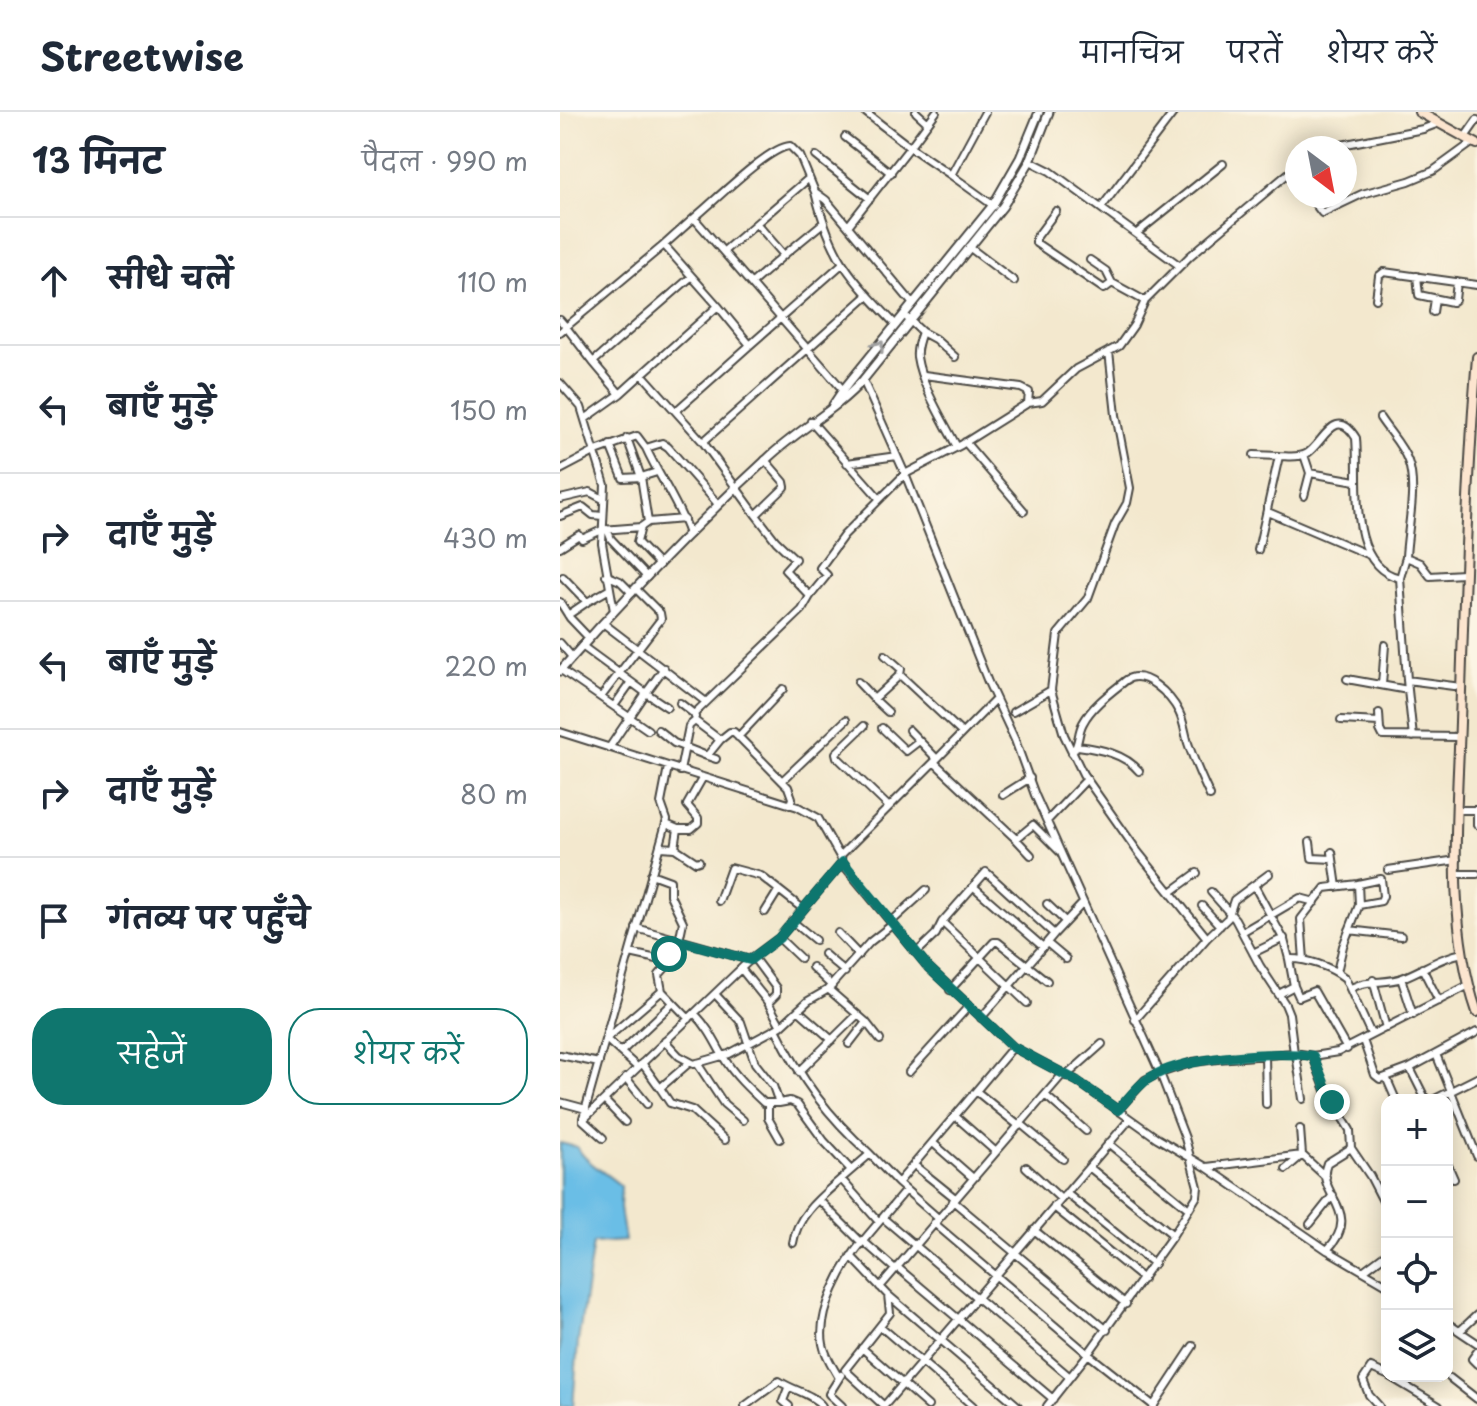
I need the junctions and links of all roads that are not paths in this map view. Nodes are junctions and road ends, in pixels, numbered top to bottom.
1 (865, 112) edge
2 (916, 112) edge
3 (936, 112) edge
4 (985, 112) edge
5 (1039, 112) edge
6 (1049, 112) edge
7 (1174, 112) edge
8 (1419, 112) edge
9 (1477, 120) edge
10 (928, 123) junction
11 (1439, 123) junction
12 (845, 137) dead end
13 (1472, 141) edge
14 (1357, 142) edge
15 (910, 147) junction
16 (816, 156) dead end
17 (1030, 161) junction
18 (1223, 164) dead end
19 (891, 173) junction
20 (951, 175) junction
21 (1285, 176) edge
22 (808, 179) junction
23 (815, 192) junction
24 (1357, 197) edge
25 (870, 199) junction
26 (996, 207) junction
27 (1101, 208) junction
28 (1056, 211) dead end
29 (694, 218) junction
30 (823, 223) junction
31 (757, 224) junction
32 (848, 226) junction
33 (1137, 233) junction
34 (664, 245) junction
35 (969, 247) junction
36 (724, 251) junction
37 (784, 255) junction
38 (1090, 260) dead end
39 (842, 264) junction
40 (1180, 266) junction
41 (1417, 276) junction
42 (691, 277) junction
43 (1014, 281) dead end
44 (1457, 282) junction
45 (752, 283) junction
46 (1112, 283) junction
47 (1477, 285) edge
48 (868, 295) junction
49 (1376, 299) dead end
50 (1435, 299) junction
51 (1145, 301) junction
52 (913, 304) junction
53 (718, 306) junction
54 (1433, 312) dead end
55 (904, 315) junction
56 (781, 318) junction
57 (560, 320) edge
58 (911, 323) junction
59 (896, 325) junction
60 (563, 330) edge
61 (922, 332) junction
62 (750, 345) junction
63 (807, 348) junction
64 (1109, 351) junction
65 (955, 357) dead end
66 (1477, 357) edge
67 (593, 362) junction
68 (642, 374) junction
69 (924, 375) junction
70 (863, 380) junction
71 (561, 386) edge
72 (843, 390) junction
73 (620, 394) junction
74 (1028, 403) junction
75 (832, 407) junction
76 (676, 411) junction
77 (1380, 418) dead end
78 (585, 419) junction
79 (811, 421) junction
80 (627, 438) junction
81 (703, 442) junction
82 (965, 442) junction
83 (610, 445) junction
84 (957, 447) junction
85 (646, 448) junction
86 (596, 451) junction
87 (1254, 455) dead end
88 (1304, 455) junction
89 (897, 456) junction
90 (1279, 456) junction
91 (765, 460) junction
92 (847, 463) junction
93 (560, 470) edge
94 (657, 472) junction
95 (1310, 473) junction
96 (905, 474) junction
97 (641, 477) junction
98 (1356, 481) junction
99 (734, 488) junction
100 (1304, 496) dead end
101 (879, 498) junction
102 (560, 499) edge
103 (603, 499) junction
104 (717, 503) junction
105 (1024, 511) dead end
106 (1268, 512) junction
107 (756, 515) junction
108 (560, 516) edge
109 (602, 516) junction
110 (684, 519) junction
111 (648, 522) junction
112 (641, 527) junction
113 (604, 530) junction
114 (689, 534) junction
115 (560, 547) edge
116 (1258, 550) dead end
117 (1369, 555) junction
118 (1406, 557) junction
119 (659, 565) junction
120 (1463, 574) junction
121 (606, 575) junction
122 (563, 577) dead end
123 (647, 577) junction
124 (1400, 578) junction
125 (610, 589) junction
126 (634, 591) junction
127 (810, 596) junction
128 (560, 602) edge
129 (587, 602) junction
130 (614, 611) junction
131 (568, 615) junction
132 (603, 623) junction
133 (589, 638) junction
134 (560, 643) edge
135 (1385, 645) dead end
136 (582, 646) junction
137 (637, 648) junction
138 (885, 655) dead end
139 (572, 657) junction
140 (664, 668) junction
141 (560, 670) edge
142 (619, 673) junction
143 (900, 675) junction
144 (1347, 679) dead end
145 (1407, 680) junction
146 (631, 682) junction
147 (858, 682) dead end
148 (1382, 685) junction
149 (1461, 687) junction
150 (783, 689) dead end
151 (1051, 690) junction
152 (1408, 690) junction
153 (646, 693) junction
154 (601, 697) junction
155 (874, 699) junction
156 (995, 700) junction
157 (706, 702) junction
158 (680, 703) dead end
159 (614, 706) junction
160 (667, 707) dead end
161 (888, 712) dead end
162 (1013, 712) dead end
163 (1379, 713) dead end
164 (628, 717) junction
165 (694, 718) junction
166 (846, 720) dead end
167 (1341, 720) dead end
168 (1379, 722) junction
169 (864, 726) dead end
170 (882, 728) dead end
171 (648, 730) dead end
172 (658, 730) dead end
173 (909, 730) dead end
174 (560, 732) edge
175 (962, 733) junction
176 (738, 737) junction
177 (1413, 737) junction
178 (1459, 737) junction
179 (720, 740) junction
180 (919, 741) junction
181 (1078, 746) junction
182 (609, 748) junction
183 (686, 749) junction
184 (1072, 753) junction
185 (707, 756) junction
186 (716, 759) dead end
187 (935, 760) junction
188 (668, 767) junction
189 (680, 771) junction
190 (1139, 771) dead end
191 (703, 777) junction
192 (1030, 778) junction
193 (1087, 779) junction
194 (782, 781) junction
195 (1003, 795) dead end
196 (1210, 796) dead end
197 (790, 805) junction
198 (889, 807) junction
199 (1458, 810) junction
200 (1477, 810) edge
201 (1047, 821) junction
202 (666, 824) junction
203 (1477, 825) edge
204 (678, 829) junction
205 (1016, 839) junction
206 (1310, 842) dead end
207 (660, 847) junction
208 (675, 848) junction
209 (1060, 852) junction
210 (1031, 855) dead end
211 (842, 859) junction
212 (1457, 860) junction
213 (699, 861) dead end
214 (1388, 870) dead end
215 (1197, 873) dead end
216 (651, 874) junction
217 (1269, 874) dead end
218 (1457, 874) junction
219 (1477, 874) edge
220 (1358, 884) junction
221 (1254, 885) junction
222 (974, 887) junction
223 (1337, 887) junction
224 (926, 890) dead end
225 (778, 891) junction
226 (1171, 892) junction
227 (1211, 892) dead end
228 (719, 901) dead end
229 (1315, 902) junction
230 (1083, 903) junction
231 (1047, 904) dead end
232 (1359, 905) junction
233 (1202, 906) dead end
234 (803, 909) junction
235 (765, 912) dead end
236 (1230, 913) junction
237 (1270, 917) junction
238 (792, 921) junction
239 (1065, 921) junction
240 (942, 922) junction
241 (892, 923) junction
242 (1220, 926) junction
243 (636, 928) junction
244 (1349, 930) junction
245 (1242, 932) junction
246 (838, 933) dead end
247 (1054, 934) junction
248 (1401, 936) dead end
249 (779, 938) junction
250 (1207, 938) junction
251 (1284, 938) junction
252 (676, 940) junction
253 (815, 940) dead end
254 (1045, 945) junction
255 (630, 953) junction
256 (916, 953) junction
257 (1253, 953) junction
258 (1463, 953) junction
259 (824, 954) dead end
260 (859, 955) junction
261 (752, 958) junction
262 (800, 958) dead end
263 (980, 959) junction
264 (1066, 959) dead end
265 (1289, 959) junction
266 (1304, 960) junction
267 (666, 961) junction
268 (1027, 965) junction
269 (812, 967) dead end
270 (1422, 968) junction
271 (742, 970) junction
272 (845, 972) junction
273 (1337, 972) junction
274 (1401, 978) junction
275 (1373, 980) junction
276 (1047, 981) dead end
277 (1471, 983) edge
278 (1009, 986) junction
279 (1294, 986) junction
280 (830, 987) junction
281 (1351, 988) junction
282 (950, 990) junction
283 (662, 991) junction
284 (715, 994) junction
285 (1279, 994) junction
286 (1439, 1001) junction
287 (673, 1003) junction
288 (768, 1003) junction
289 (1027, 1003) dead end
290 (968, 1007) junction
291 (798, 1010) junction
292 (1477, 1012) edge
293 (857, 1015) junction
294 (1413, 1015) junction
295 (692, 1016) junction
296 (981, 1018) junction
297 (1135, 1020) junction
298 (866, 1022) junction
299 (778, 1027) junction
300 (1386, 1028) junction
301 (1477, 1032) edge
302 (1371, 1034) junction
303 (606, 1039) junction
304 (832, 1040) junction
305 (880, 1040) dead end
306 (1363, 1040) junction
307 (665, 1041) junction
308 (748, 1044) junction
309 (849, 1044) dead end
310 (1102, 1044) dead end
311 (1013, 1047) junction
312 (1347, 1049) junction
313 (622, 1051) junction
314 (1295, 1053) junction
315 (1436, 1054) junction
316 (560, 1055) edge
317 (1265, 1055) junction
318 (723, 1056) junction
319 (1313, 1056) junction
320 (599, 1063) junction
321 (693, 1063) junction
322 (640, 1065) junction
323 (1410, 1068) junction
324 (799, 1072) junction
325 (909, 1072) dead end
326 (1160, 1073) junction
327 (1064, 1075) junction
328 (1386, 1077) junction
329 (626, 1078) junction
330 (1477, 1078) edge
331 (660, 1088) junction
332 (976, 1091) junction
333 (1451, 1091) junction
334 (1393, 1094) edge
335 (1423, 1094) edge
336 (1445, 1094) edge
337 (1045, 1095) junction
338 (1303, 1099) dead end
339 (604, 1100) junction
340 (560, 1102) edge
341 (779, 1103) junction
342 (647, 1104) dead end
343 (768, 1104) junction
344 (1266, 1104) dead end
345 (586, 1109) junction
346 (1118, 1110) junction
347 (955, 1116) junction
348 (1130, 1119) junction
349 (583, 1120) junction
350 (743, 1120) dead end
351 (625, 1122) dead end
352 (1020, 1125) junction
353 (1300, 1129) dead end
354 (1086, 1131) dead end
355 (603, 1138) dead end
356 (780, 1139) dead end
357 (725, 1140) dead end
358 (933, 1143) junction
359 (1108, 1143) junction
360 (1351, 1148) junction
361 (996, 1152) junction
362 (870, 1154) junction
363 (1302, 1155) junction
364 (1477, 1156) edge
365 (1063, 1159) dead end
366 (1192, 1159) junction
367 (914, 1165) junction
368 (1448, 1166) edge
369 (1026, 1167) dead end
370 (1089, 1167) junction
371 (1206, 1167) junction
372 (1286, 1169) dead end
373 (851, 1170) junction
374 (1326, 1177) junction
375 (973, 1178) junction
376 (841, 1179) junction
377 (1454, 1179) dead end
378 (898, 1183) junction
379 (906, 1190) junction
380 (1066, 1193) junction
381 (1333, 1195) junction
382 (1381, 1197) edge
383 (1061, 1199) junction
384 (819, 1200) junction
385 (954, 1200) junction
386 (1054, 1207) junction
387 (1189, 1209) junction
388 (881, 1220) junction
389 (936, 1220) junction
390 (1310, 1224) dead end
391 (1034, 1230) junction
392 (1173, 1235) junction
393 (862, 1242) junction
394 (793, 1243) dead end
395 (916, 1245) junction
396 (1327, 1250) junction
397 (1015, 1253) junction
398 (851, 1256) junction
399 (1381, 1258) edge
400 (1154, 1264) junction
401 (896, 1268) junction
402 (1363, 1271) junction
403 (996, 1275) junction
404 (1143, 1279) junction
405 (1381, 1282) edge
406 (880, 1287) junction
407 (888, 1295) junction
408 (977, 1297) junction
409 (1126, 1304) junction
410 (1477, 1315) edge
411 (958, 1318) junction
412 (880, 1326) junction
413 (1453, 1327) edge
414 (1107, 1330) junction
415 (1460, 1331) junction
416 (940, 1340) junction
417 (1477, 1343) edge
418 (1193, 1346) dead end
419 (862, 1348) junction
420 (1477, 1352) edge
421 (1088, 1354) junction
422 (920, 1362) junction
423 (1477, 1364) edge
424 (845, 1370) junction
425 (1381, 1372) edge
426 (1070, 1377) junction
427 (839, 1378) junction
428 (1453, 1380) edge
429 (1400, 1382) edge
430 (902, 1384) junction
431 (788, 1388) junction
432 (1053, 1399) junction
433 (1477, 1399) edge
434 (745, 1406) edge
435 (789, 1406) edge
436 (822, 1406) edge
437 (842, 1406) edge
438 (884, 1406) edge
439 (928, 1406) edge
440 (973, 1406) edge
441 (1018, 1406) edge
442 (1047, 1406) edge
443 (1154, 1406) edge
444 (1379, 1406) edge
445 (1439, 1406) edge

1 - 15 street
2 - 10 street
3 - 10 street
4 - 20 street
5 - 26 street
6 - 17 street
7 - 27 street
8 - 11 main road
9 - 13 street
10 - 15 street
11 - 13 main road
11 - 14 street
12 - 19 street
13 - 24 street
15 - 19 street
15 - 20 street
16 - 25 street
17 - 26 street
17 - 27 street
18 - 33 street
19 - 25 street
20 - 26 street
21 - 40 street
22 - 23 street
22 - 29 street
22 - 31 street
23 - 30 street
23 - 32 street
25 - 32 street
26 - 35 street
26 - 52 street
27 - 33 street
28 - 46 street
29 - 34 street
29 - 36 street
30 - 37 street
30 - 39 street
31 - 36 street
31 - 37 street
32 - 52 street
33 - 40 street
34 - 42 street
34 - 60 street
35 - 43 street
35 - 58 street
36 - 45 street
37 - 45 street
38 - 46 street
39 - 48 street
39 - 56 street
40 - 51 street
41 - 44 street
41 - 49 street
41 - 50 street
42 - 53 street
42 - 67 street
44 - 47 street
44 - 50 street
45 - 56 street
46 - 51 street
48 - 59 street
48 - 63 street
50 - 54 street
51 - 64 street
52 - 55 street
53 - 62 street
53 - 68 street
55 - 58 street
55 - 59 street
56 - 62 street
56 - 63 street
57 - 60 street
58 - 61 street
58 - 70 street
72 -> 59 street
60 - 67 street
61 - 65 street
61 - 69 street
62 - 76 street
63 - 72 street
63 - 81 street
64 - 74 street
64 - 151 street
66 - 120 main road
67 - 73 street
68 - 73 street
68 - 76 street
69 - 74 street
69 - 84 street
70 - 75 street
70 - 89 street
71 - 78 street
72 - 75 street
73 - 78 street
74 - 82 street
75 - 79 street
76 - 81 street
77 - 118 street
78 - 86 street
79 - 91 street
79 - 92 street
80 - 83 street
80 - 85 street
80 - 97 street
81 - 99 street
82 - 84 street
82 - 105 street
83 - 86 street
83 - 97 street
84 - 96 street
85 - 94 street
85 - 104 street
86 - 93 street
86 - 103 street
87 - 90 street
88 - 90 street
88 - 95 street
88 - 98 street
89 - 92 street
89 - 96 street
90 - 106 street
91 - 99 street
91 - 107 street
92 - 101 street
94 - 97 street
94 - 110 street
95 - 98 street
95 - 100 street
96 - 101 street
96 - 156 street
97 - 111 street
98 - 117 street
99 - 104 street
99 - 107 street
101 - 127 street
102 - 103 street
103 - 109 street
104 - 114 street
106 - 116 street
106 - 117 street
107 - 127 street
108 - 109 street
109 - 113 street
110 - 111 street
110 - 114 street
111 - 112 street
112 - 113 street
112 - 119 street
113 - 115 street
113 - 121 street
113 - 123 street
114 - 119 street
117 - 124 street
118 - 120 street
118 - 124 street
119 - 123 street
120 - 149 main road
121 - 125 street
121 - 126 street
122 - 129 street
123 - 126 street
124 - 145 street
125 - 129 street
125 - 130 street
126 - 130 street
126 - 137 street
127 - 157 street
128 - 131 street
129 - 131 street
130 - 132 street
131 - 133 street
132 - 133 street
132 - 137 street
133 - 136 street
134 - 139 street
135 - 148 street
136 - 139 street
136 - 142 street
137 - 140 street
137 - 142 street
138 - 143 street
139 - 141 street
140 - 153 street
140 - 157 street
141 - 154 street
142 - 146 street
142 - 154 street
143 - 155 street
143 - 175 street
144 - 148 street
145 - 149 street
145 - 152 street
146 - 153 street
146 - 159 street
147 - 155 street
148 - 152 street
149 - 178 main road
150 - 176 street
151 - 162 street
151 - 184 street
152 - 177 street
153 - 160 street
153 - 164 street
154 - 159 street
155 - 161 street
156 - 175 street
156 - 192 street
157 - 165 street
158 - 165 street
159 - 164 street
163 - 168 street
164 - 171 street
164 - 182 street
165 - 179 street
165 - 183 street
166 - 194 street
167 - 168 street
168 - 177 street
169 - 198 street
170 - 180 street
172 - 183 street
173 - 180 street
174 - 182 street
175 - 187 street
176 - 179 street
176 - 194 street
177 - 178 street
178 - 199 main road
179 - 185 street
180 - 187 street
181 - 184 street
181 - 190 street
181 - 196 street
182 - 188 street
183 - 185 street
183 - 189 street
184 - 193 street
185 - 186 street
187 - 198 street
187 - 205 street
188 - 189 street
188 - 202 street
189 - 191 street
191 - 197 street
191 - 204 street
192 - 195 street
192 - 201 street
193 - 201 street
193 - 226 street
194 - 197 street
197 - 211 street
198 - 211 street
199 - 200 street
199 - 212 main road
200 - 203 street
201 - 209 street
202 - 204 street
202 - 207 street
204 - 208 street
205 - 209 street
205 - 210 street
206 - 223 street
207 - 208 street
207 - 216 street
208 - 213 street
209 - 230 street
211 - 234 street
211 - 241 street
212 - 214 street
212 - 218 main road
215 - 226 street
216 - 243 street
216 - 252 street
217 - 221 street
218 - 219 street
218 - 258 main road
220 - 223 street
220 - 232 street
220 - 232 street
221 - 236 street
221 - 237 street
222 - 240 street
222 - 247 street
222 - 254 street
223 - 229 street
224 - 241 street
225 - 228 street
225 - 234 street
225 - 235 street
226 - 250 street
227 - 236 street
229 - 237 street
229 - 266 street
230 - 239 street
230 - 297 street
231 - 239 street
232 - 244 street
233 - 242 street
234 - 238 street
236 - 242 street
236 - 245 street
237 - 245 street
237 - 251 street
238 - 249 street
238 - 253 street
239 - 247 street
240 - 256 street
240 - 263 street
241 - 256 street
241 - 260 street
242 - 250 street
243 - 252 street
243 - 255 street
244 - 248 street
244 - 273 street
245 - 257 street
246 - 260 street
247 - 254 street
249 - 261 street
249 - 262 street
250 - 297 street
251 - 257 street
251 - 265 street
252 - 261 street
252 - 267 street
254 - 264 street
254 - 268 street
255 - 267 street
255 - 303 street
256 - 282 street
257 - 285 street
258 - 270 street
258 - 277 main road
259 - 272 street
260 - 272 street
261 - 271 street
261 - 288 street
263 - 268 street
263 - 278 street
263 - 282 street
265 - 266 street
265 - 279 street
266 - 273 street
267 - 283 street
268 - 276 street
268 - 278 street
269 - 280 street
270 - 274 street
270 - 286 street
271 - 284 street
271 - 288 street
272 - 280 street
273 - 281 street
274 - 275 street
274 - 294 street
275 - 281 street
275 - 300 street
277 - 286 street
277 - 292 main road
278 - 289 street
278 - 296 street
279 - 285 street
279 - 312 street
280 - 291 street
280 - 293 street
281 - 302 street
282 - 290 street
283 - 287 street
283 - 303 street
284 - 295 street
284 - 308 street
285 - 314 street
286 - 294 street
287 - 295 street
287 - 313 street
288 - 299 street
290 - 296 street
290 - 325 street
291 - 299 street
291 - 304 street
293 - 298 street
293 - 304 street
294 - 300 street
295 - 307 street
295 - 318 street
296 - 311 street
297 - 326 street
298 - 305 street
298 - 309 street
299 - 308 street
299 - 324 street
300 - 302 street
301 - 315 street
302 - 306 street
303 - 313 street
303 - 320 street
304 - 324 street
306 - 312 street
306 - 328 street
307 - 321 street
307 - 322 street
308 - 318 street
308 - 341 street
310 - 327 street
311 - 327 street
311 - 332 street
312 - 319 street
313 - 322 street
314 - 317 street
314 - 319 street
314 - 338 street
315 - 323 street
315 - 333 street
316 - 320 street
317 - 326 street
317 - 344 street
318 - 321 street
318 - 343 street
319 - 360 street
320 - 345 street
321 - 331 street
321 - 350 street
322 - 329 street
322 - 331 street
323 - 328 street
323 - 335 street
324 - 362 street
326 - 346 street
326 - 366 street
327 - 337 street
327 - 346 street
328 - 334 street
329 - 339 street
329 - 342 street
330 - 333 street
331 - 357 street
332 - 347 street
332 - 352 street
333 - 336 street
333 - 364 street
337 - 352 street
337 - 354 street
339 - 349 street
339 - 351 street
340 - 345 street
341 - 343 street
341 - 373 street
343 - 356 street
345 - 349 street
346 - 348 street
347 - 358 street
347 - 361 street
348 - 359 street
348 - 366 street
349 - 355 street
352 - 361 street
352 - 365 street
353 - 363 street
358 - 367 street
358 - 375 street
359 - 370 street
359 - 387 street
360 - 374 street
360 - 382 street
361 - 375 street
362 - 373 street
362 - 378 street
363 - 371 street
363 - 372 street
363 - 374 street
366 - 371 street
366 - 387 street
367 - 378 street
367 - 385 street
368 - 377 street
369 - 383 street
370 - 380 street
370 - 392 street
371 - 396 street
373 - 376 street
374 - 381 street
375 - 385 street
376 - 384 street
376 - 388 street
378 - 379 street
379 - 388 street
379 - 389 street
380 - 383 street
380 - 400 street
381 - 390 street
381 - 396 street
383 - 386 street
384 - 393 street
384 - 394 street
385 - 389 street
385 - 397 street
386 - 391 street
386 - 404 street
387 - 392 street
388 - 393 street
388 - 395 street
389 - 395 street
389 - 403 street
391 - 397 street
391 - 409 street
392 - 400 street
393 - 398 street
393 - 401 street
395 - 401 street
395 - 408 street
396 - 402 street
397 - 403 street
397 - 414 street
398 - 406 street
398 - 427 street
399 - 402 street
400 - 404 street
401 - 406 street
401 - 411 street
402 - 405 street
403 - 408 street
403 - 421 street
404 - 409 street
406 - 407 street
407 - 412 street
407 - 416 street
408 - 411 street
408 - 426 street
409 - 414 street
410 - 415 street
411 - 416 street
411 - 432 street
412 - 419 street
412 - 422 street
413 - 415 street
414 - 421 street
415 - 417 street
416 - 422 street
416 - 441 street
418 - 443 street
419 - 424 street
419 - 430 street
420 - 423 street
421 - 426 street
421 - 443 street
422 - 430 street
422 - 440 street
424 - 427 street
424 - 438 street
425 - 444 street
426 - 432 street
427 - 437 street
428 - 433 street
429 - 445 street
430 - 438 street
430 - 439 street
431 - 434 street
431 - 435 street
431 - 436 street
432 - 442 street

